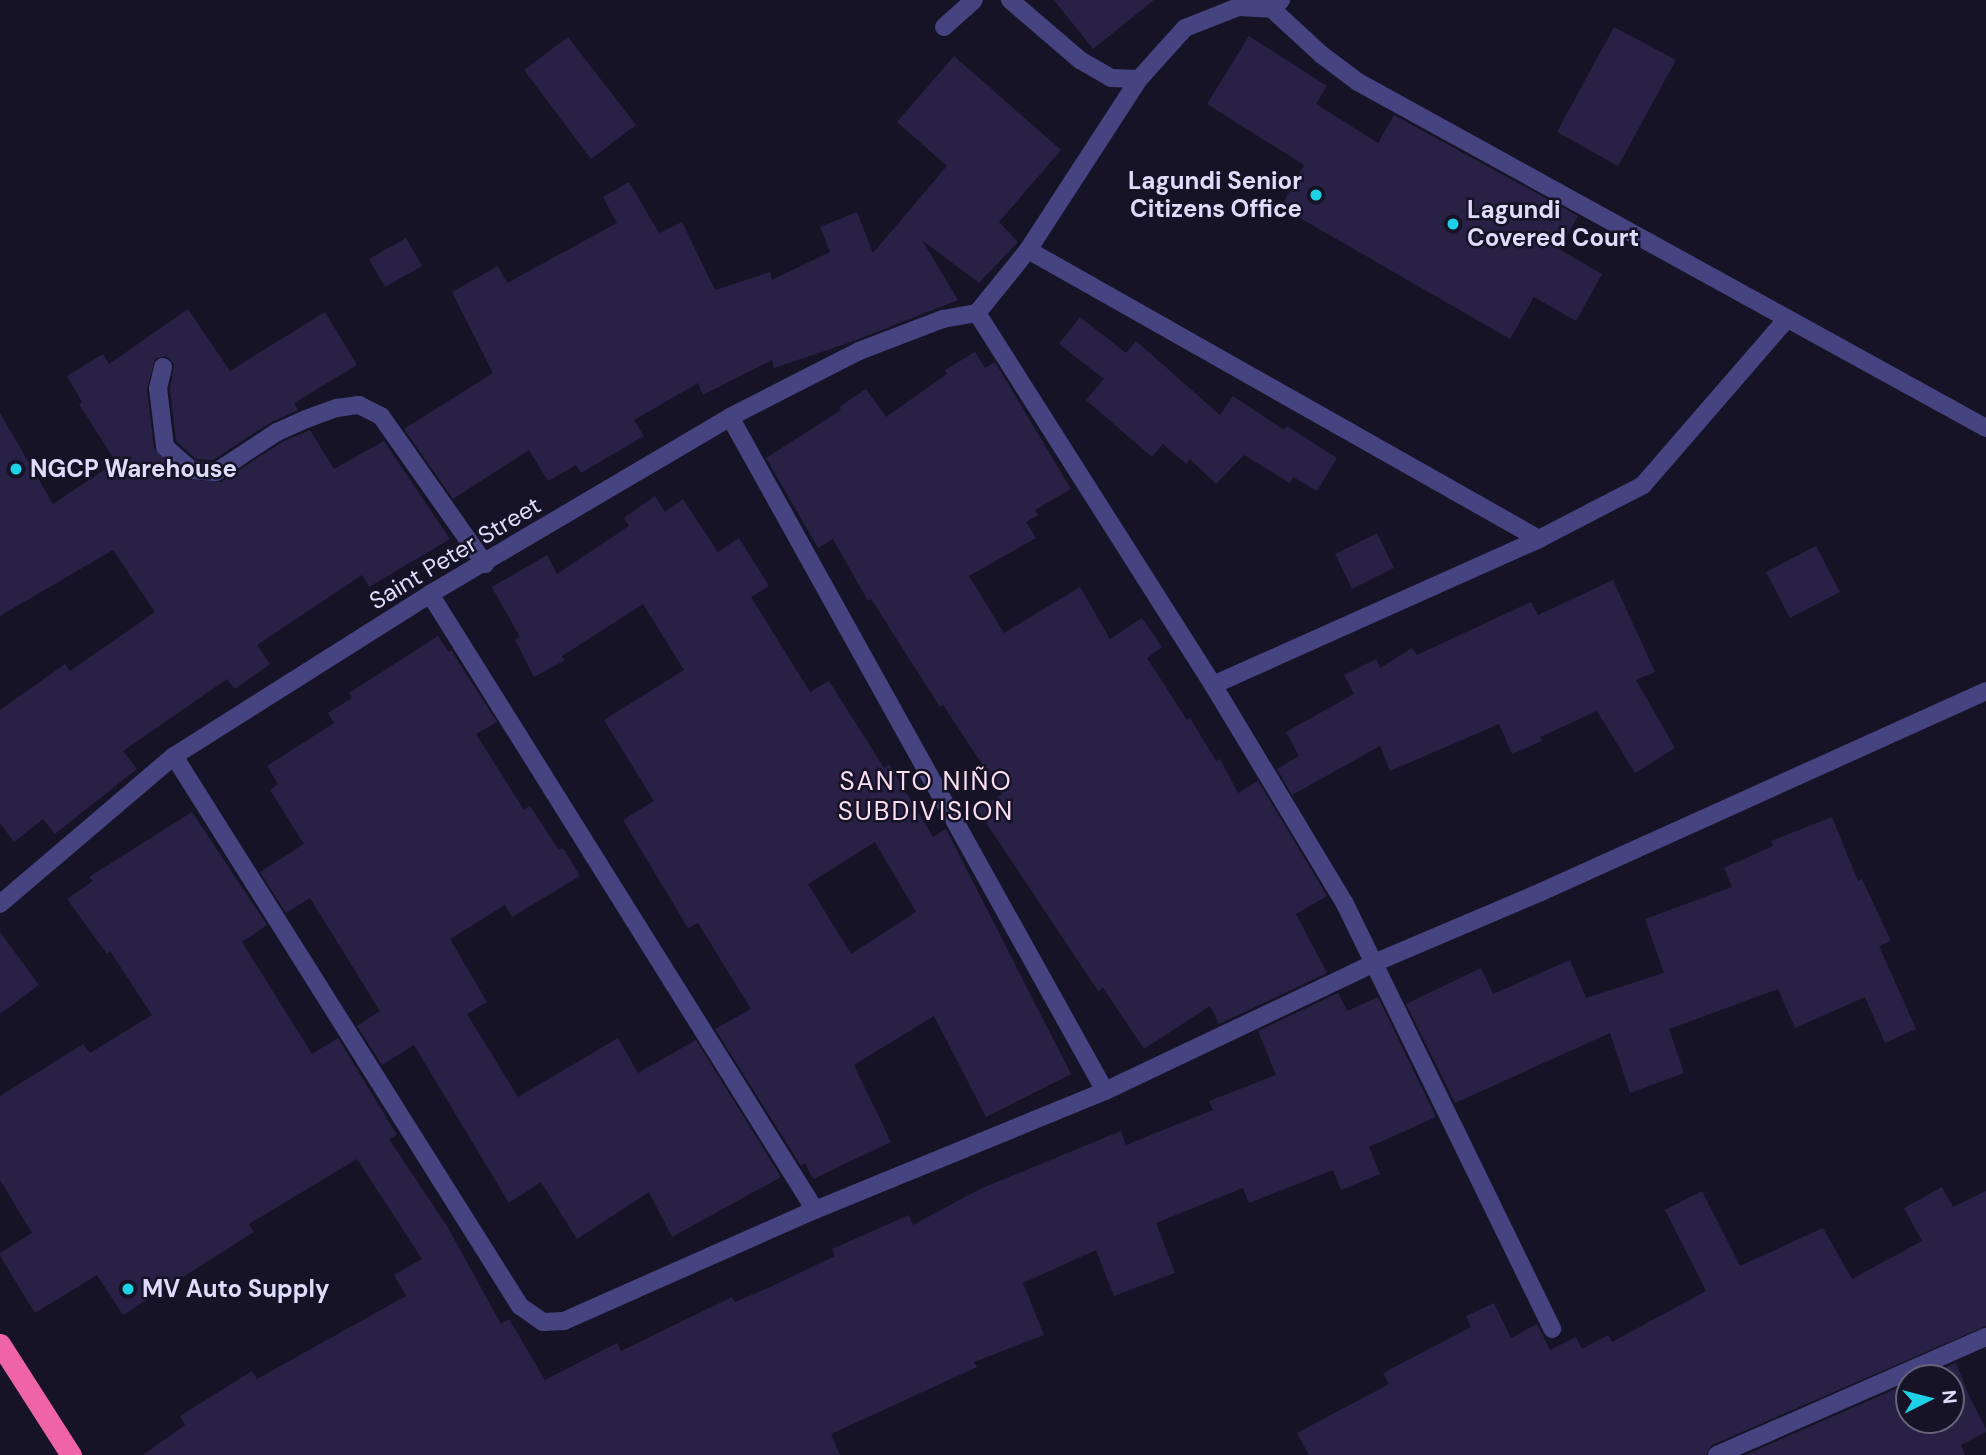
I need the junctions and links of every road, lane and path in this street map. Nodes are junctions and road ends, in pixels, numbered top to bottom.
1 (974, 0) edge
2 (1010, 0) edge
3 (1276, 5) edge
4 (944, 27) dead end
5 (1139, 79) junction
6 (1028, 250) junction
7 (977, 313) junction
8 (1786, 320) junction
9 (163, 367) dead end
10 (730, 417) junction
11 (1986, 428) edge
12 (1539, 539) junction
13 (485, 564) junction
14 (430, 594) junction
15 (1213, 685) junction
16 (1986, 691) edge
17 (174, 756) junction
18 (0, 904) edge
19 (1374, 963) junction
20 (1105, 1091) junction
21 (815, 1210) junction
22 (1552, 1329) dead end
23 (1986, 1337) edge
24 (0, 1345) edge
25 (71, 1455) edge
26 (1717, 1455) edge

1 - 4 street
2 - 5 street
3 - 5 street
3 - 8 street
5 - 6 street
6 - 7 street
6 - 12 street
7 - 10 street, Saint Peter Street
7 - 15 street
8 - 11 street
8 - 12 street
9 - 13 street
10 - 13 street, Saint Peter Street
10 - 20 street
12 - 15 street
13 - 14 street, Saint Peter Street
14 - 17 street, Saint Peter Street
14 - 21 street
15 - 19 street
16 - 19 street
17 - 18 street, Saint Peter Street
17 - 21 street
19 - 20 street
19 - 22 street
20 - 21 street
23 - 26 street
24 - 25 highway

